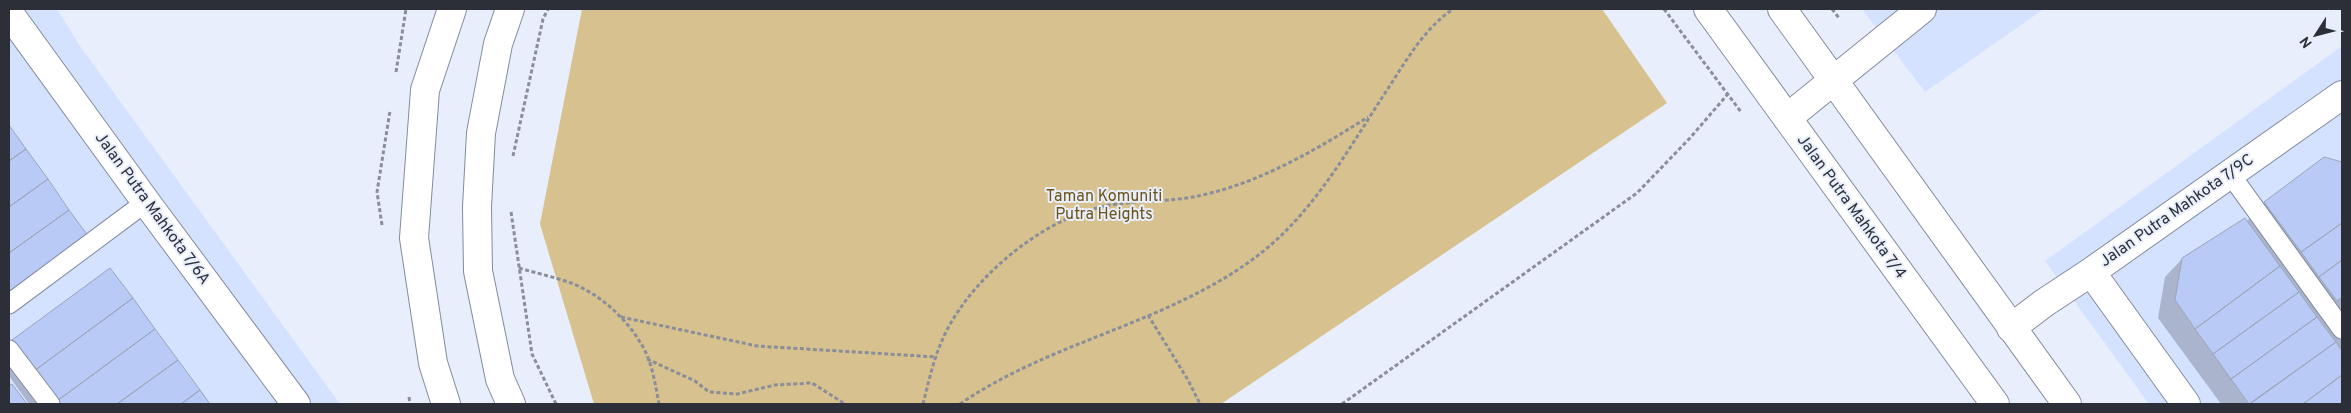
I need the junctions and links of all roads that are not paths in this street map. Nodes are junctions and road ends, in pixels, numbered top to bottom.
1 (452, 9) edge
2 (510, 9) edge
3 (1708, 9) edge
4 (1782, 9) edge
5 (1911, 12) edge
6 (9, 13) edge
7 (1832, 81) junction
8 (2342, 95) edge
9 (1787, 118) junction
10 (2230, 174) junction
11 (146, 202) junction
12 (2091, 272) junction
13 (9, 304) edge
14 (2012, 328) junction
15 (2342, 329) edge
16 (9, 350) edge
17 (50, 404) edge
18 (296, 404) edge
19 (446, 404) edge
20 (510, 404) edge
21 (1995, 404) edge
22 (2067, 404) edge
23 (2186, 404) edge

1 - 19 street
2 - 20 street
3 - 9 street, Jalan Putra Mahkota 7/4
4 - 7 street
5 - 7 street
6 - 11 street, Jalan Putra Mahkota 7/6A
7 - 9 street
7 - 14 street
8 - 10 street, Jalan Putra Mahkota 7/9C
9 - 21 street, Jalan Putra Mahkota 7/4
10 - 12 street, Jalan Putra Mahkota 7/9C
10 - 15 lane
11 - 13 lane
11 - 18 street, Jalan Putra Mahkota 7/6A
12 - 14 street, Jalan Putra Mahkota 7/9C
12 - 23 street
14 - 22 street
16 - 17 lane

